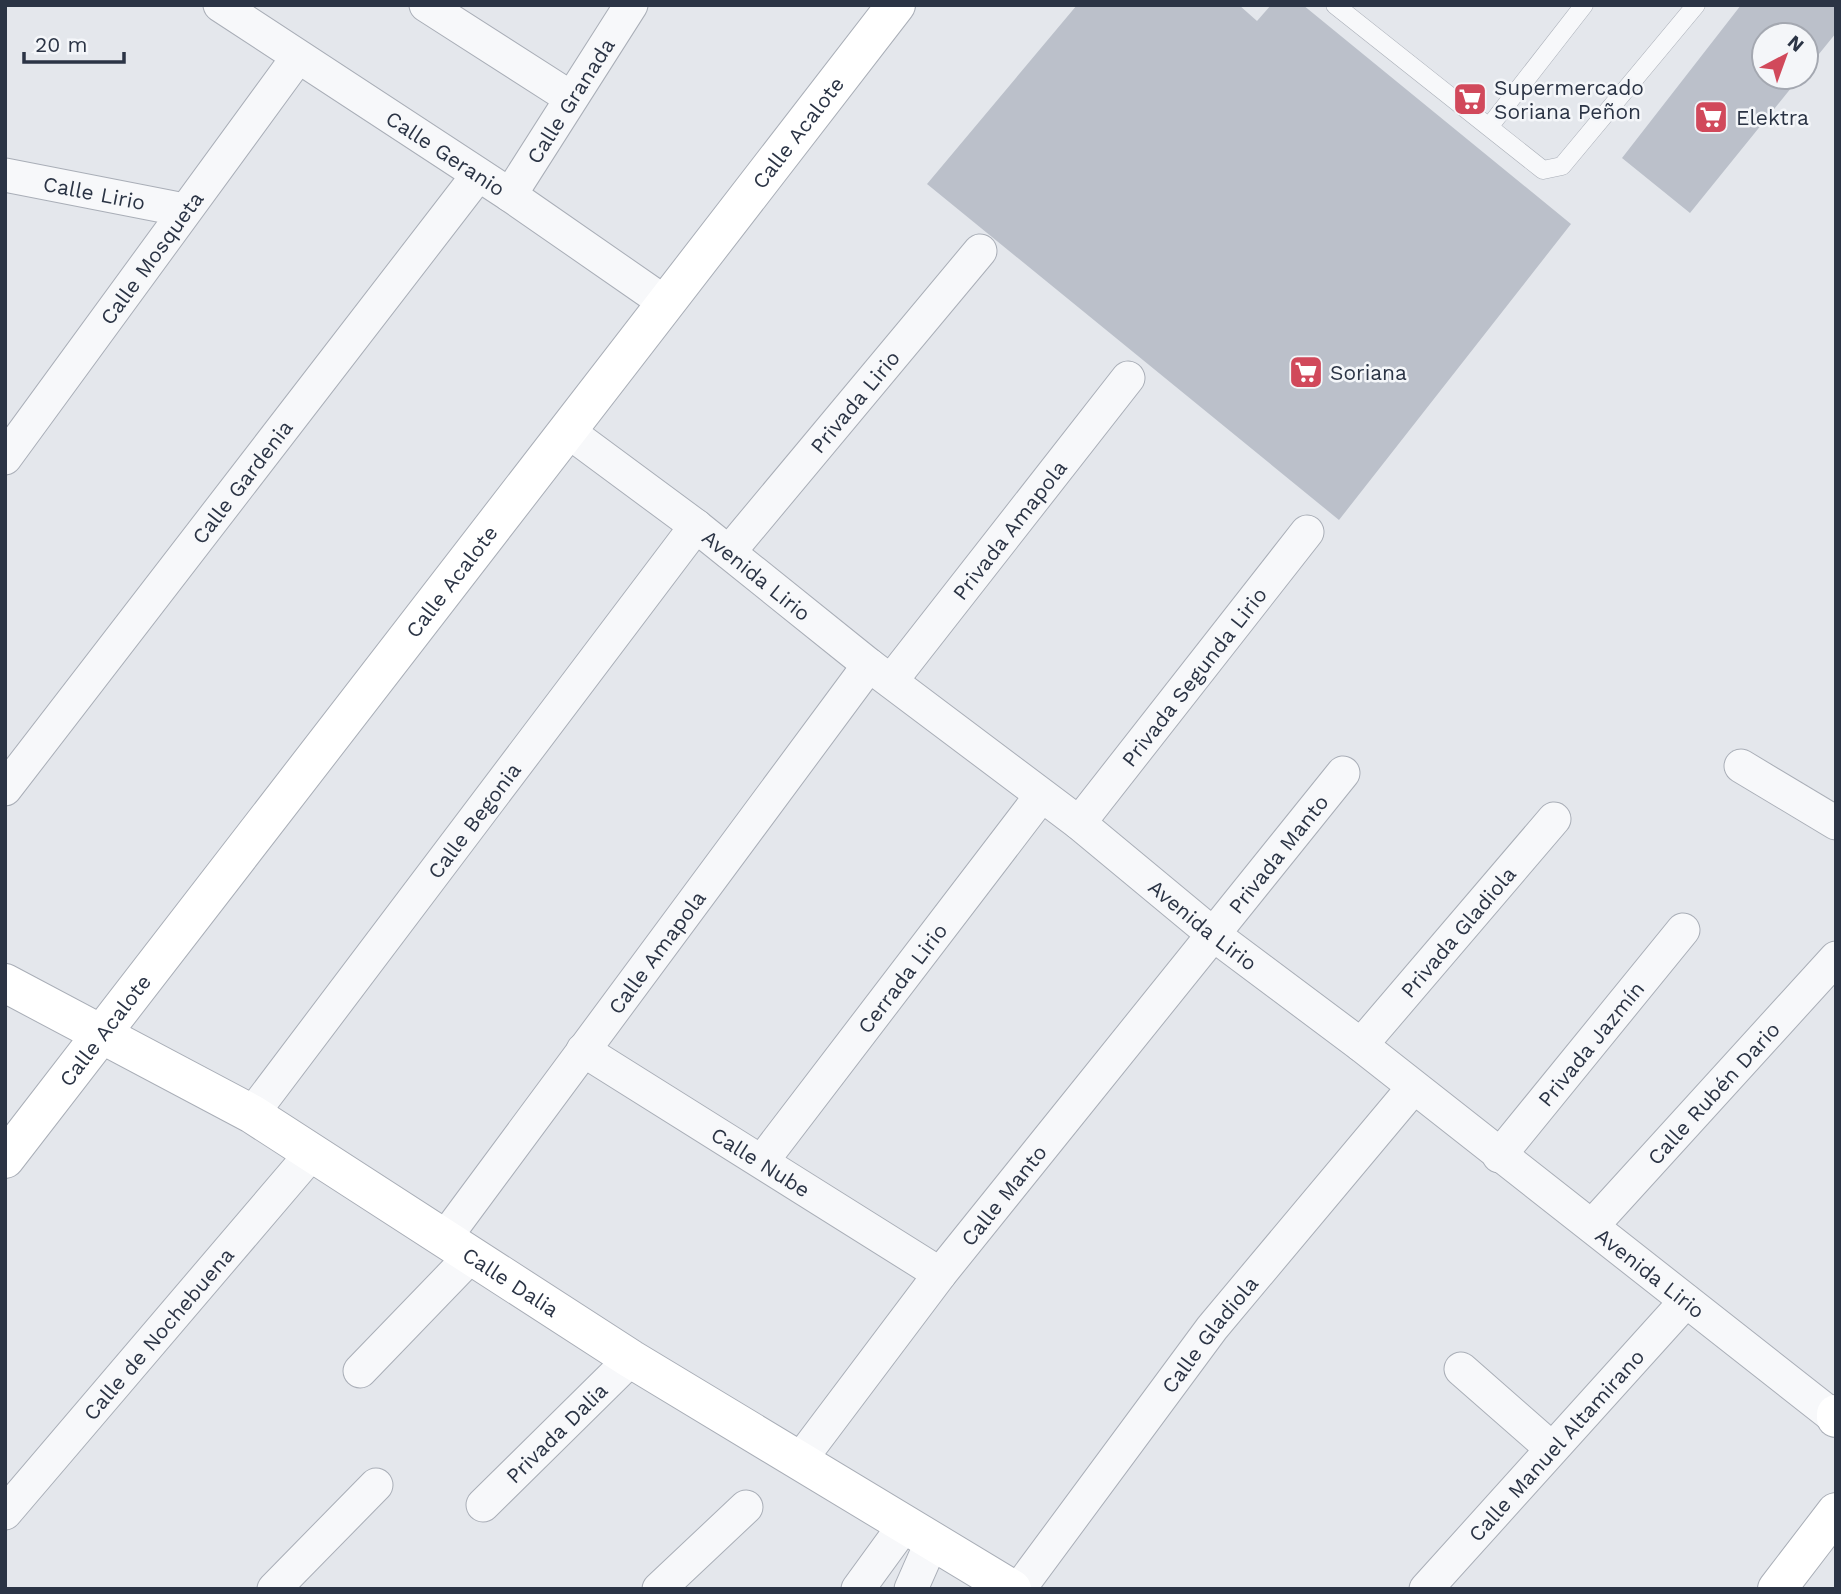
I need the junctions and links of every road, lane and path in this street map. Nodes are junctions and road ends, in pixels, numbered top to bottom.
1 (220, 5) edge
2 (426, 5) edge
3 (631, 5) edge
4 (896, 5) edge
5 (1335, 5) edge
6 (1584, 5) edge
7 (1696, 5) edge
8 (298, 57) junction
9 (571, 98) junction
10 (1489, 127) junction
11 (5, 175) edge
12 (478, 175) junction
13 (510, 195) junction
14 (184, 210) junction
15 (980, 251) dead end
16 (667, 304) junction
17 (1128, 378) dead end
18 (569, 432) junction
19 (5, 458) edge
20 (696, 526) junction
21 (1307, 532) dead end
22 (729, 552) junction
23 (880, 673) junction
24 (1741, 766) dead end
25 (1343, 773) dead end
26 (5, 789) edge
27 (1041, 796) junction
28 (1554, 819) dead end
29 (1079, 823) junction
30 (1836, 823) edge
31 (1683, 930) dead end
32 (1214, 935) junction
33 (1836, 958) edge
34 (5, 983) edge
35 (101, 1032) junction
36 (1361, 1045) junction
37 (583, 1050) junction
38 (1413, 1088) junction
39 (252, 1114) junction
40 (312, 1153) junction
41 (1499, 1156) junction
42 (5, 1159) edge
43 (764, 1160) junction
44 (1592, 1226) junction
45 (457, 1248) junction
46 (940, 1273) junction
47 (1686, 1301) junction
48 (631, 1359) junction
49 (1461, 1369) dead end
50 (360, 1371) dead end
51 (1835, 1416) edge
52 (1551, 1448) junction
53 (800, 1460) junction
54 (376, 1485) dead end
55 (483, 1505) dead end
56 (746, 1507) dead end
57 (1836, 1512) edge
58 (5, 1513) edge
59 (920, 1531) junction
60 (274, 1589) edge
61 (659, 1589) edge
62 (858, 1589) edge
63 (911, 1589) edge
64 (1012, 1589) edge
65 (1019, 1589) edge
66 (1426, 1589) edge
67 (1777, 1589) edge

1 - 8 street, Calle Geranio
2 - 9 street
3 - 9 street, Calle Granada
4 - 16 street, Calle Acalote
5 - 10 lane
6 - 10 lane
7 - 10 lane
8 - 12 street, Calle Geranio
8 - 14 street, Calle Mosqueta
9 - 13 street, Calle Granada
11 - 14 street, Calle Lirio
12 - 13 street, Calle Geranio
12 - 26 street, Calle Gardenia
13 - 16 street, Calle Geranio
14 - 19 street, Calle Mosqueta
15 - 22 street, Privada Lirio
16 - 18 street, Calle Acalote
17 - 23 street, Privada Amapola
18 - 20 street, Avenida Lirio
18 - 35 street, Calle Acalote
20 - 22 street, Avenida Lirio
20 - 39 street, Calle Begonia
21 - 29 street, Privada Segunda Lirio
22 - 23 street, Avenida Lirio
23 - 27 street, Avenida Lirio
23 - 37 street, Calle Amapola
24 - 30 street
25 - 32 street, Privada Manto
27 - 29 street, Avenida Lirio
27 - 43 street, Cerrada Lirio
28 - 36 street, Privada Gladiola
29 - 32 street, Avenida Lirio
31 - 41 street, Privada Jazmín
32 - 36 street, Avenida Lirio
32 - 46 street, Calle Manto
33 - 44 street, Calle Rubén Dario
34 - 35 street, Calle Dalia
35 - 39 street, Calle Dalia
35 - 42 street, Calle Acalote
36 - 38 street, Avenida Lirio
37 - 43 street, Calle Nube
37 - 45 street, Calle Amapola
38 - 41 street, Avenida Lirio
38 - 65 street, Calle Gladiola
39 - 40 street, Calle Dalia
40 - 45 street, Calle Dalia
40 - 58 street, Calle de Nochebuena
41 - 44 street, Avenida Lirio
43 - 46 street, Calle Nube
44 - 47 street, Avenida Lirio
45 - 48 street, Calle Dalia
45 - 50 street
46 - 53 street, Calle Manto
47 - 51 street, Avenida Lirio
47 - 52 street, Calle Manuel Altamirano
48 - 53 street, Calle Dalia
48 - 55 street, Privada Dalia
49 - 52 street
52 - 66 street, Calle Manuel Altamirano
53 - 59 street, Calle Dalia
54 - 60 street
56 - 61 street
57 - 67 street
59 - 62 street
59 - 63 street
59 - 64 street, Calle Dalia

